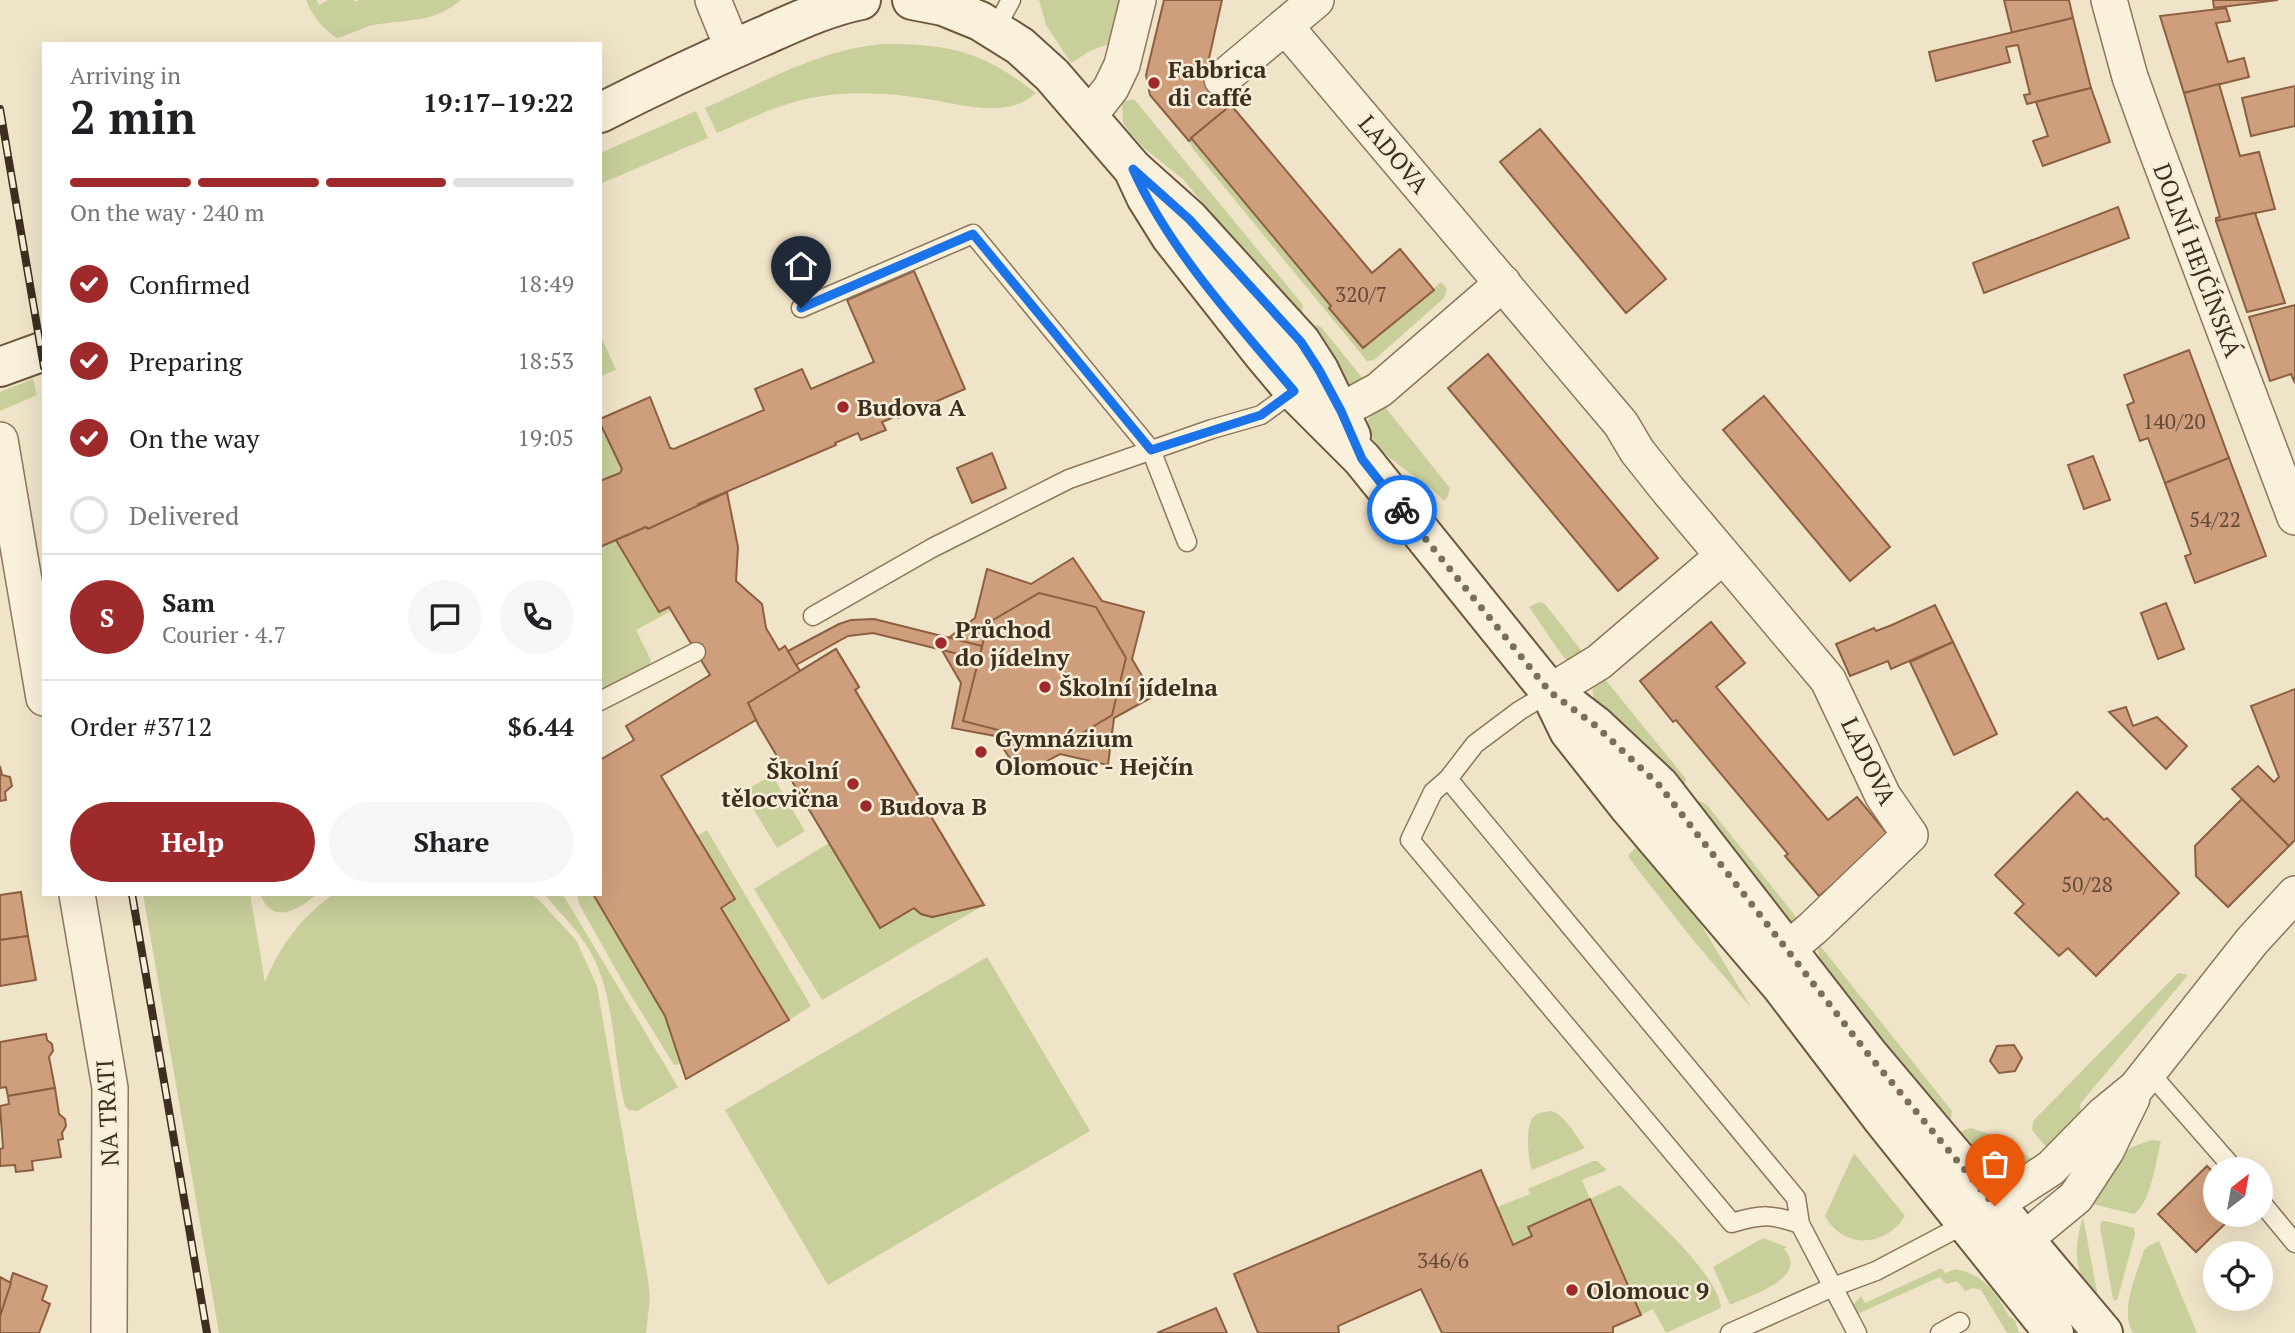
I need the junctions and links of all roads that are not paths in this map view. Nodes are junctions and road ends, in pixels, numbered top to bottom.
1 (713, 0) edge
2 (857, 0) edge
3 (912, 0) edge
4 (1138, 0) edge
5 (1316, 0) edge
6 (2109, 0) edge
7 (957, 5) edge
8 (1003, 15) edge
9 (1284, 26) junction
10 (733, 49) junction
11 (1222, 79) dead end
12 (602, 112) edge
13 (1089, 116) junction
14 (1133, 169) junction
15 (1503, 283) junction
16 (801, 308) dead end
17 (42, 352) edge
18 (0, 367) edge
19 (1294, 391) junction
20 (1332, 416) junction
21 (0, 440) edge
22 (1151, 450) junction
23 (2295, 517) edge
24 (1187, 542) dead end
25 (1723, 556) junction
26 (813, 617) dead end
27 (696, 652) dead end
28 (42, 686) edge
29 (1550, 692) junction
30 (602, 700) edge
31 (1448, 779) junction
32 (2295, 894) edge
33 (77, 896) edge
34 (1777, 959) junction
35 (2142, 1080) junction
36 (2222, 1157) edge
37 (1981, 1214) junction
38 (2273, 1216) edge
39 (1800, 1224) junction
40 (2295, 1243) edge
41 (2011, 1250) junction
42 (1833, 1287) junction
43 (1960, 1322) dead end
44 (109, 1333) edge
45 (1730, 1333) edge
46 (1857, 1333) edge
47 (1940, 1333) edge
48 (2054, 1333) edge
49 (2103, 1333) edge

1 - 10 street
2 - 10 main road
3 - 7 main road
4 - 13 street
5 - 9 street
6 - 23 street, DOLNÍ HEJČÍNSKÁ
7 - 8 main road
8 - 13 main road
9 - 11 street
9 - 15 street, LADOVA
10 - 12 main road
13 - 14 main road
14 - 19 main road
14 - 20 main road
15 - 20 street
15 - 25 street, LADOVA
16 - 22 lane
17 - 18 main road
19 - 20 main road
19 - 22 lane
20 - 29 main road
21 - 28 street
22 - 24 lane
22 - 26 lane
25 - 29 street
25 - 34 street, LADOVA
27 - 30 lane
29 - 31 lane
29 - 34 main road
31 - 39 lane
31 - 39 lane
32 - 35 street
33 - 44 street, NA TRATI
34 - 37 main road
35 - 36 lane
35 - 37 street
35 - 41 street
37 - 41 main road
37 - 42 lane
38 - 40 lane
39 - 42 lane
41 - 48 main road
41 - 49 main road
42 - 45 lane
42 - 46 lane
43 - 47 lane

